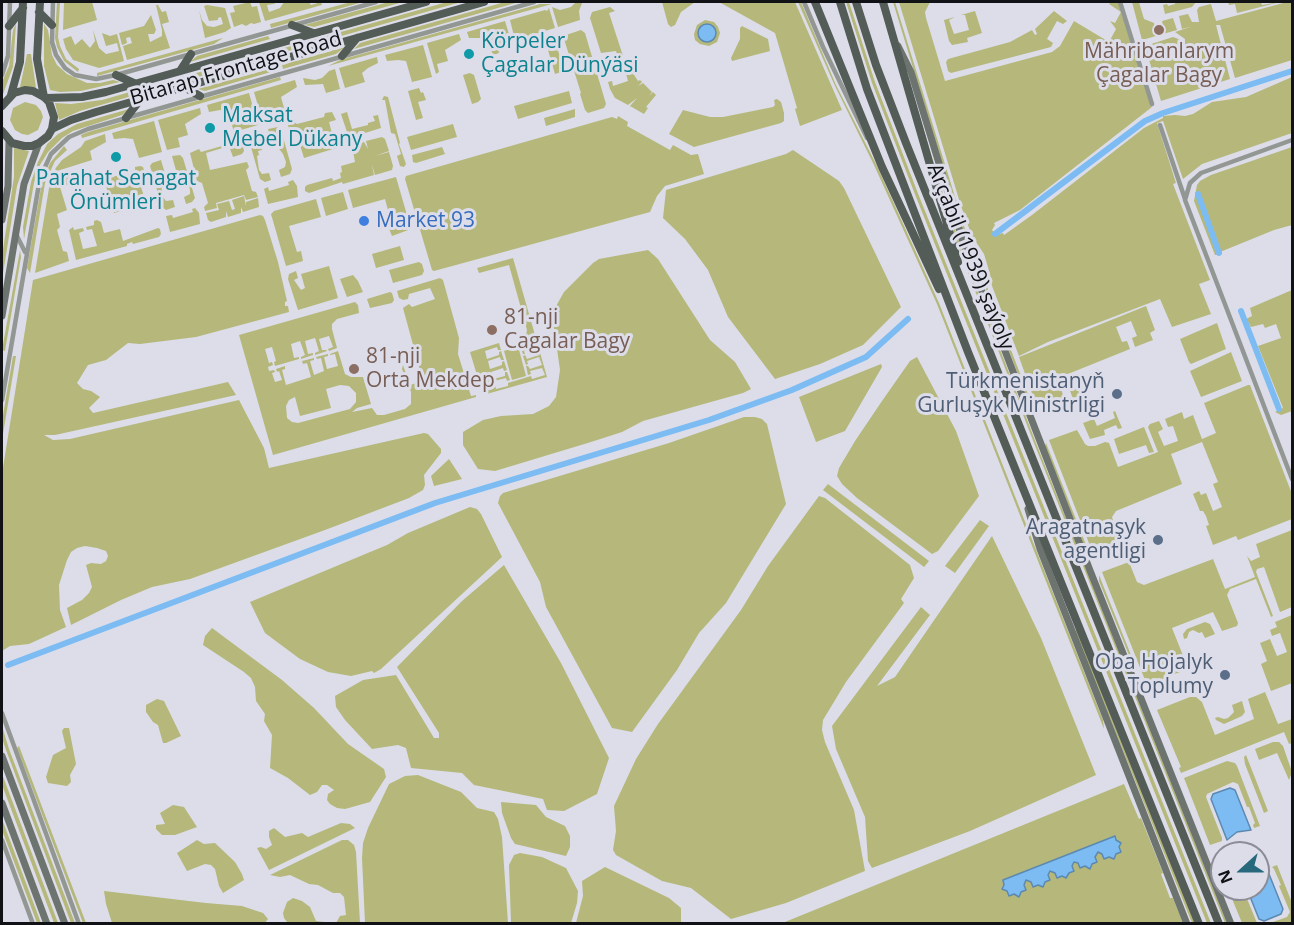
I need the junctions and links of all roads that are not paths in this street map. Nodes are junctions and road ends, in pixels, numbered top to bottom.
1 (10, 2) edge
2 (39, 2) edge
3 (53, 2) edge
4 (376, 2) edge
5 (426, 2) edge
6 (484, 2) edge
7 (534, 2) edge
8 (804, 2) edge
9 (817, 2) edge
10 (840, 2) edge
11 (856, 2) edge
12 (882, 2) edge
13 (1120, 2) edge
14 (23, 5) edge
15 (39, 12) junction
16 (52, 25) junction
17 (292, 25) junction
18 (9, 26) junction
19 (889, 28) junction
20 (313, 33) junction
21 (358, 37) junction
22 (191, 54) junction
23 (342, 56) junction
24 (180, 71) junction
25 (2, 75) edge
26 (116, 75) junction
27 (136, 84) junction
28 (184, 87) junction
29 (10, 95) junction
30 (200, 96) junction
31 (45, 97) junction
32 (140, 100) junction
33 (1152, 104) dead end
34 (2, 105) edge
35 (126, 118) junction
36 (1160, 125) dead end
37 (52, 129) junction
38 (5, 136) edge
39 (1293, 140) edge
40 (39, 144) junction
41 (882, 167) junction
42 (1185, 200) junction
43 (2, 220) edge
44 (16, 234) junction
45 (25, 252) junction
46 (973, 313) junction
47 (2, 316) edge
48 (968, 352) junction
49 (2, 400) edge
50 (1017, 472) junction
51 (1293, 479) edge
52 (2, 713) edge
53 (2, 756) edge
54 (2, 803) edge
55 (2, 840) edge
56 (33, 924) edge
57 (47, 924) edge
58 (65, 924) edge
59 (79, 924) edge
60 (1187, 924) edge
61 (1200, 924) edge
62 (1219, 924) edge
63 (1231, 924) edge

1 - 18 street
2 - 15 main road
3 - 16 street
4 - 17 street, Bitarap Frontage Road
5 - 20 main road
6 - 21 main road
7 - 23 street, Bitarap Frontage Road
8 - 41 street
9 - 41 main road
10 - 48 main road, Arçabil (1939) şaýoly
11 - 46 main road, Arçabil (1939) şaýoly
12 - 19 main road
13 - 33 street
14 - 18 main road
14 - 29 main road
15 - 16 main road
15 - 31 main road
16 - 26 street, Bitarap Frontage Road
17 - 20 main road
17 - 22 street, Bitarap Frontage Road
18 - 25 street
19 - 46 main road
19 - 63 street
20 - 24 main road
21 - 23 main road
21 - 28 main road
22 - 24 main road
22 - 26 street, Bitarap Frontage Road
23 - 30 street, Bitarap Frontage Road
24 - 27 main road
26 - 27 main road
27 - 31 main road
28 - 30 main road
28 - 32 main road
29 - 31 main road
29 - 34 main road
30 - 35 street, Bitarap Frontage Road
31 - 37 main road
32 - 35 main road
32 - 37 main road
35 - 45 street, Bitarap Frontage Road
36 - 42 street
37 - 40 main road
38 - 40 main road
38 - 43 street
39 - 42 street
40 - 44 street
41 - 48 main road
42 - 51 street
44 - 45 street
44 - 47 street
45 - 49 street, Bitarap Frontage Road
46 - 62 main road, Arçabil (1939) şaýoly
48 - 50 main road, Arçabil (1939) şaýoly
50 - 60 street
50 - 61 main road, Arçabil (1939) şaýoly
52 - 59 street
53 - 58 street
54 - 57 street
55 - 56 street

